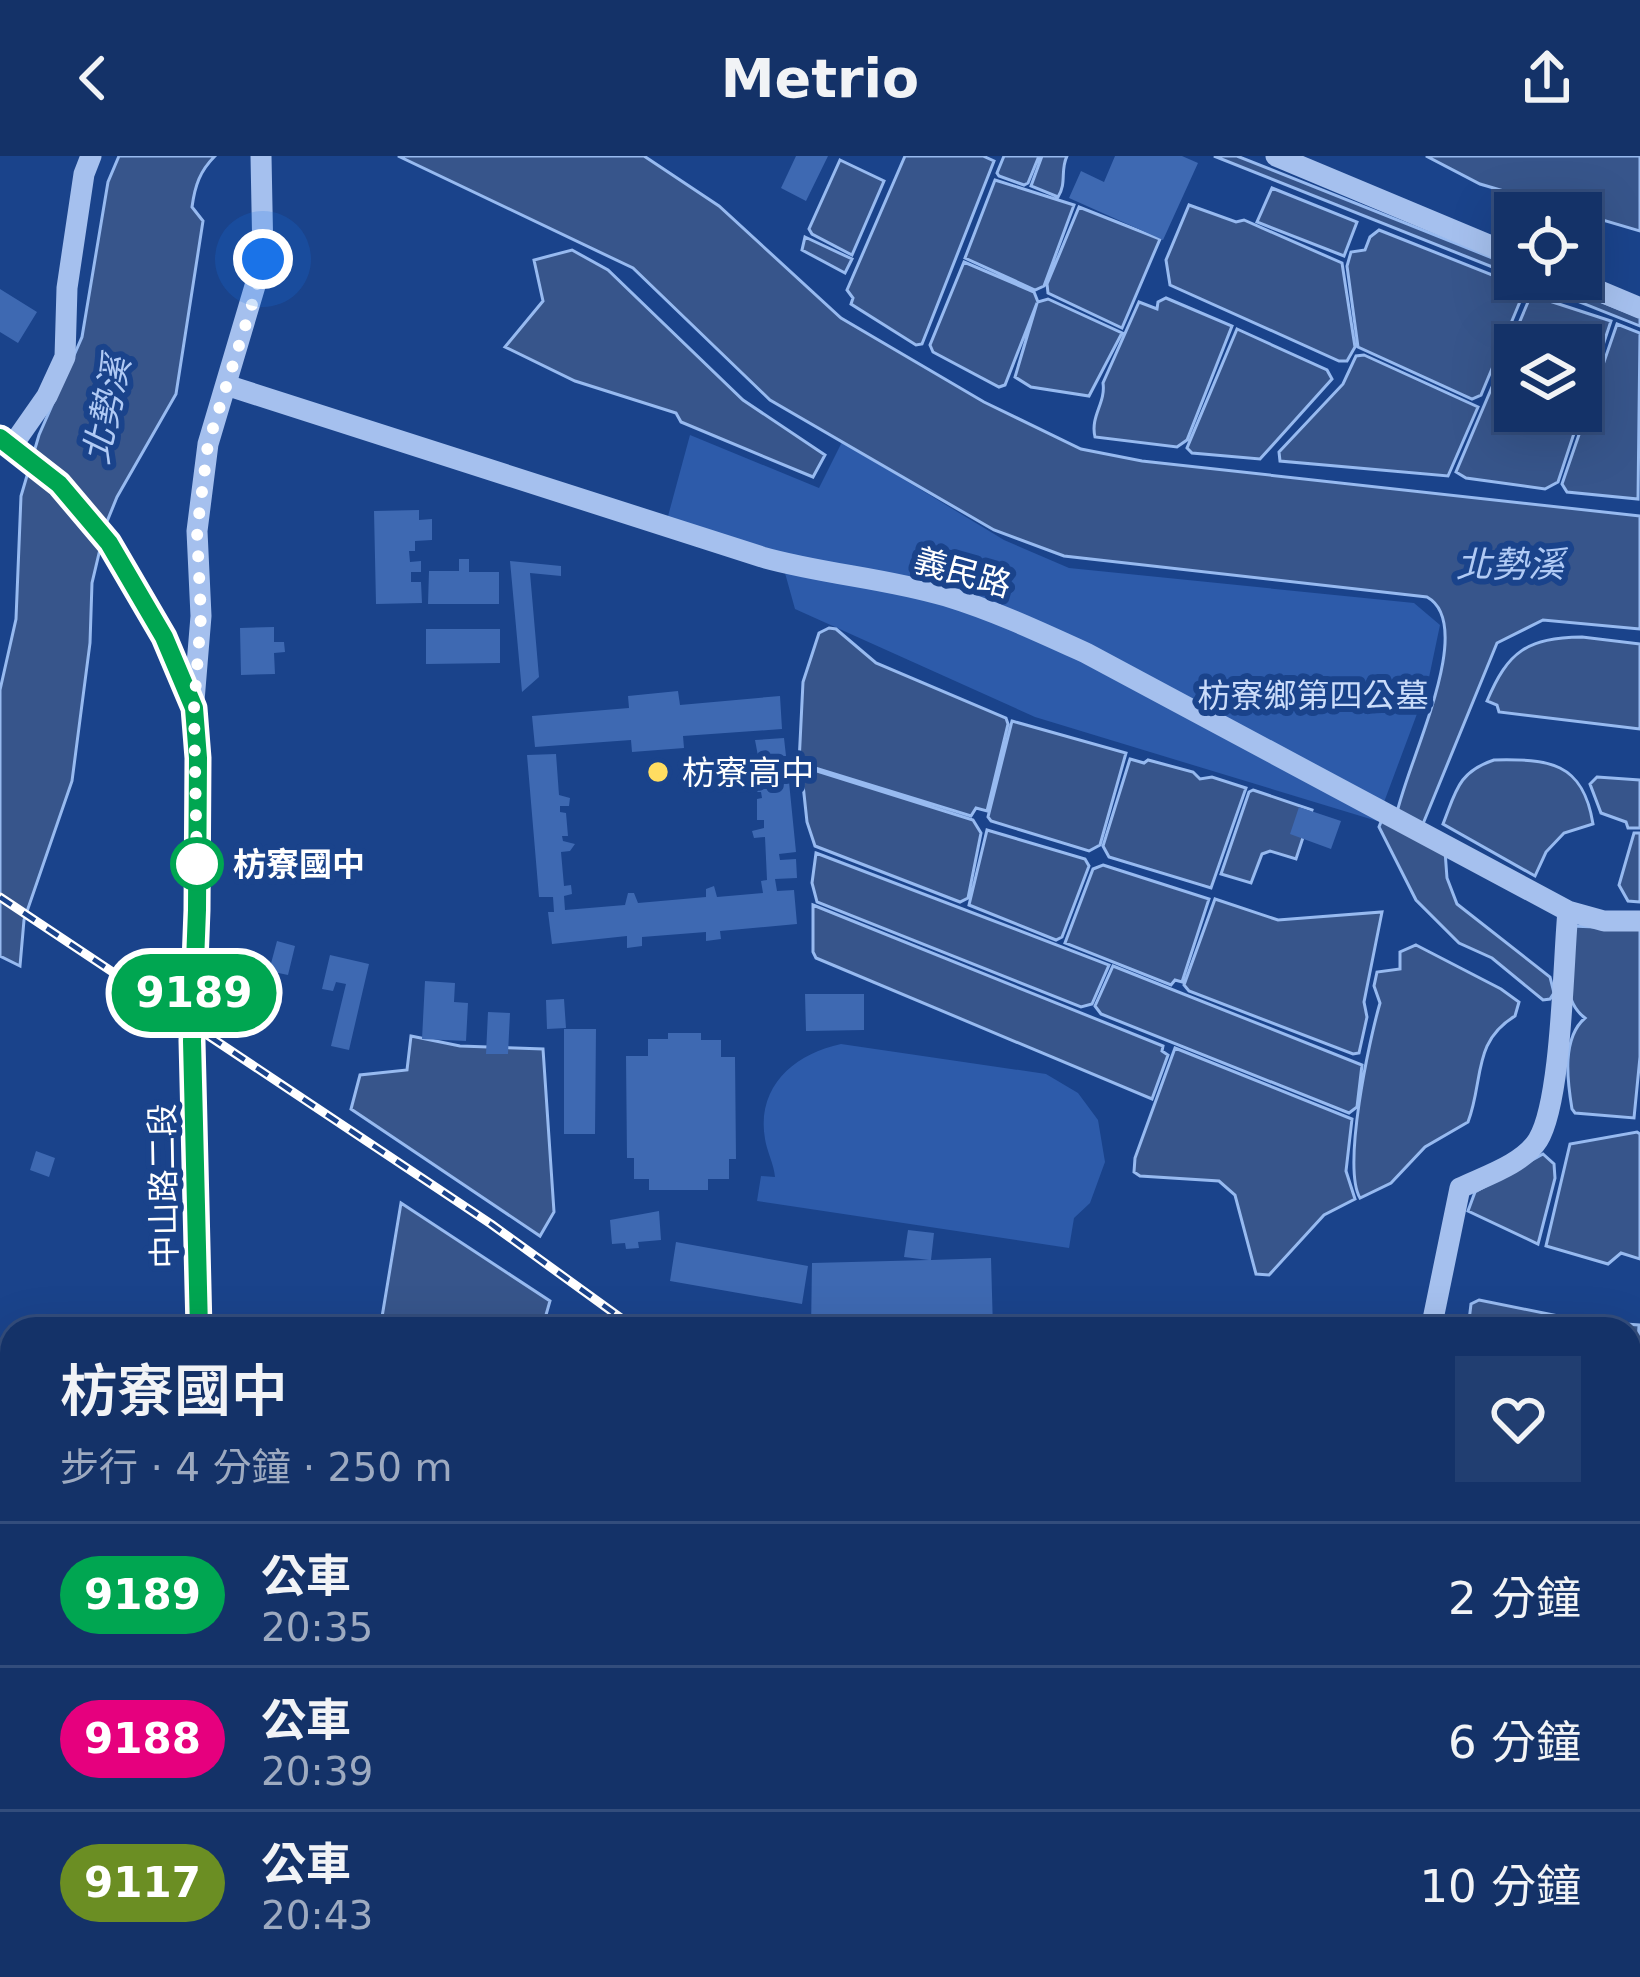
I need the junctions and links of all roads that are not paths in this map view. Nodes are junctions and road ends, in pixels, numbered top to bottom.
1 (91, 156) edge
2 (261, 156) edge
3 (1276, 156) edge
4 (1494, 247) edge
5 (1602, 292) edge
6 (1640, 308) edge
7 (226, 385) junction
8 (12, 446) edge
9 (194, 708) junction
10 (1568, 911) junction
11 (1640, 921) edge
12 (199, 1317) edge
13 (1436, 1317) edge

1 - 8 street
2 - 7 street
3 - 4 street
5 - 6 street
7 - 9 street
7 - 10 street, 義民路
8 - 9 street
9 - 12 street, 中山路二段
10 - 11 street, 義民路
10 - 13 street

